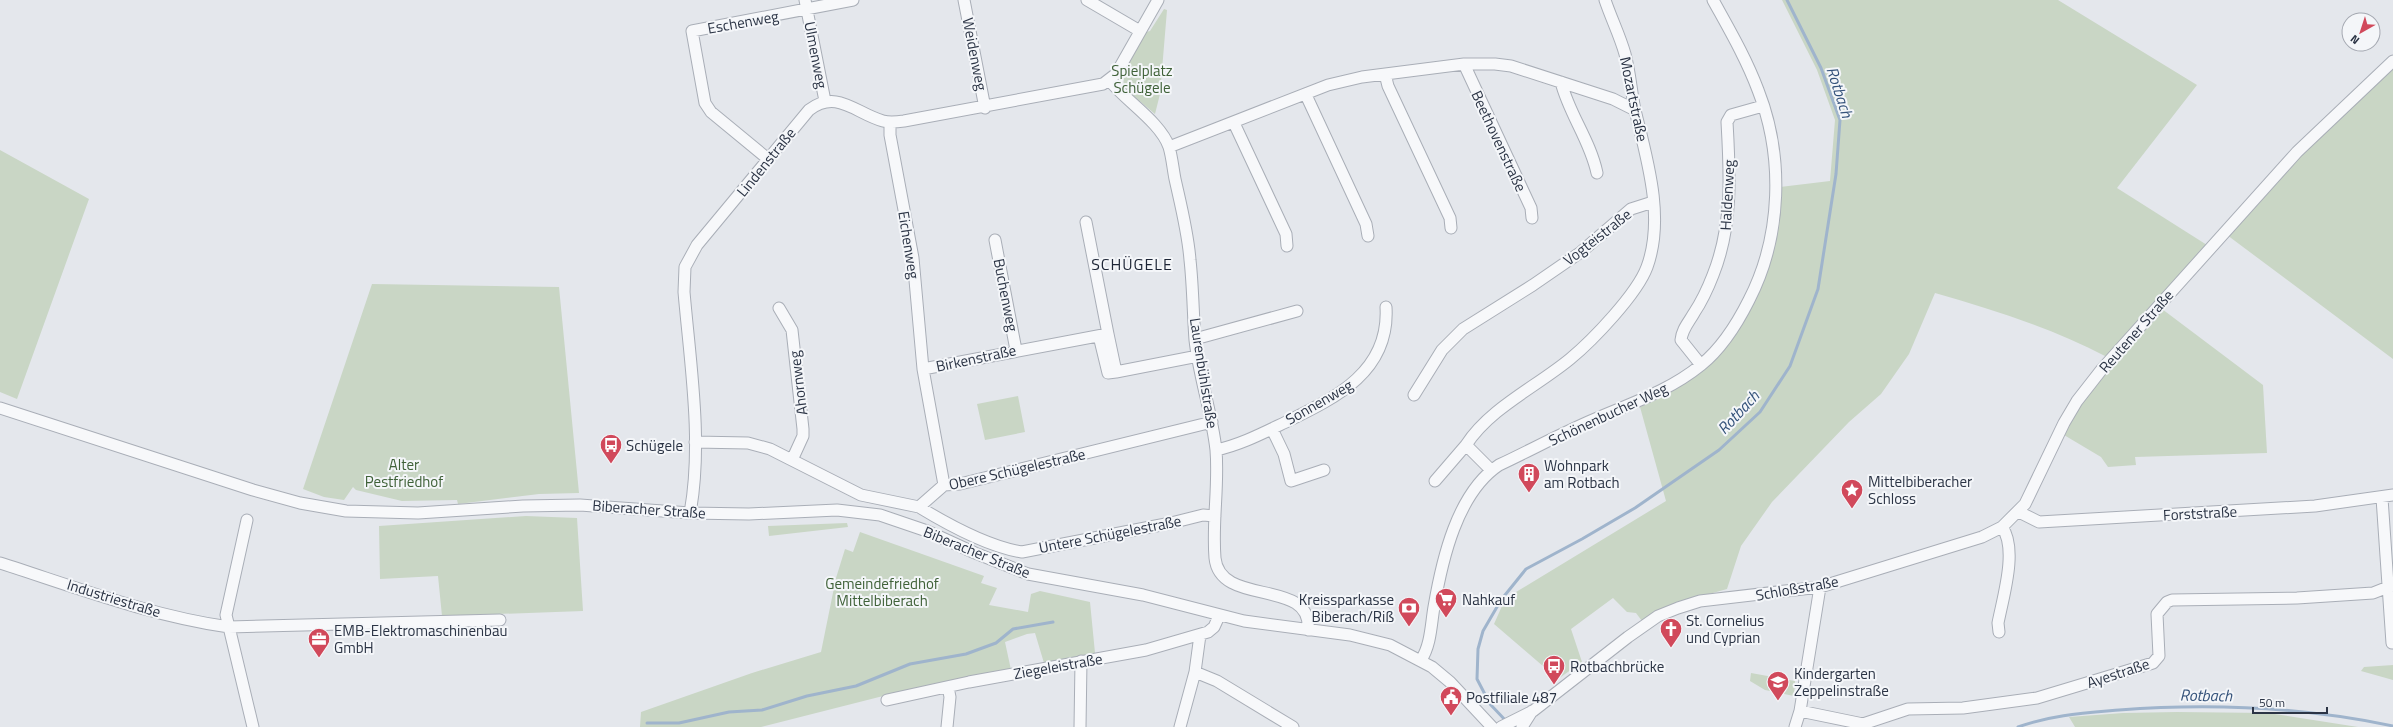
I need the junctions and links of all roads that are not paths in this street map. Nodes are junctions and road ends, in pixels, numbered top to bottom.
1 (853, 0) edge
2 (964, 0) edge
3 (1087, 0) edge
4 (1158, 0) edge
5 (1605, 0) edge
6 (1713, 0) edge
7 (806, 5) edge
8 (1140, 31) junction
9 (2393, 61) edge
10 (1464, 64) junction
11 (1385, 74) junction
12 (1110, 81) junction
13 (1561, 82) junction
14 (1306, 95) junction
15 (825, 101) junction
16 (1763, 106) junction
17 (985, 108) junction
18 (1635, 110) junction
19 (890, 122) junction
20 (1234, 123) junction
21 (1169, 147) junction
22 (768, 158) junction
23 (1597, 173) dead end
24 (1652, 202) junction
25 (1532, 218) dead end
26 (1086, 222) dead end
27 (1451, 228) dead end
28 (1368, 236) dead end
29 (995, 240) dead end
30 (1287, 246) dead end
31 (1386, 307) dead end
32 (779, 308) dead end
33 (1297, 311) dead end
34 (1103, 335) junction
35 (1195, 339) junction
36 (1016, 350) junction
37 (1198, 356) junction
38 (1701, 365) junction
39 (923, 369) junction
40 (1414, 395) dead end
41 (0, 408) edge
42 (1212, 422) junction
43 (1272, 429) junction
44 (695, 442) junction
45 (1466, 445) junction
46 (1216, 450) junction
47 (792, 460) junction
48 (1324, 470) dead end
49 (1491, 470) junction
50 (1435, 481) dead end
51 (944, 485) junction
52 (2388, 497) edge
53 (919, 507) junction
54 (2019, 512) junction
55 (690, 513) junction
56 (1215, 516) junction
57 (247, 520) dead end
58 (2002, 527) junction
59 (0, 563) edge
60 (2391, 586) edge
61 (1820, 587) junction
62 (1219, 616) junction
63 (500, 620) dead end
64 (229, 627) junction
65 (1308, 630) junction
66 (1999, 632) dead end
67 (1200, 635) junction
68 (2392, 642) dead end
69 (1421, 660) junction
70 (1081, 661) junction
71 (1195, 672) junction
72 (948, 687) junction
73 (887, 700) dead end
74 (1533, 711) junction
75 (1800, 711) junction
76 (1499, 725) edge
77 (253, 727) edge
78 (948, 727) edge
79 (1080, 727) edge
80 (1180, 727) edge
81 (1293, 727) edge
82 (1522, 727) edge
83 (1795, 727) edge

1 - 7 street, Ulmenweg
2 - 17 street, Weidenweg
3 - 8 street
4 - 8 street
5 - 18 street, Mozartstraße
6 - 16 street, Schönenbucher Weg
7 - 15 street, Ulmenweg
7 - 22 street, Eschenweg
8 - 12 street
9 - 54 street, Reutener Straße
10 - 11 street
10 - 13 street
10 - 25 street, Beethovenstraße
11 - 14 street
11 - 27 street
12 - 17 street
12 - 21 street, Laurenbühlstraße
13 - 18 street
13 - 23 street
14 - 20 street
14 - 28 street
15 - 19 street
15 - 22 street, Lindenstraße
16 - 38 street, Schönenbucher Weg
16 - 38 street, Haldenweg
17 - 19 street
18 - 24 street, Mozartstraße
19 - 39 street, Eichenweg
20 - 21 street
20 - 30 street
21 - 35 street, Laurenbühlstraße
22 - 44 street, Lindenstraße
24 - 40 street, Vogteistraße
24 - 45 street, Vogteistraße
26 - 34 street
29 - 36 street, Buchenweg
31 - 43 street, Sonnenweg
32 - 47 street, Ahornweg
33 - 35 street
34 - 36 street, Birkenstraße
34 - 37 street
35 - 37 street, Laurenbühlstraße
36 - 39 street, Birkenstraße
37 - 42 street, Laurenbühlstraße
38 - 49 street, Schönenbucher Weg
39 - 51 street, Birkenstraße
41 - 55 street, Biberacher Straße
42 - 46 street, Laurenbühlstraße
42 - 51 street, Obere Schügelestraße
43 - 46 street, Sonnenweg
43 - 48 street, Sonnenweg
44 - 47 street
44 - 55 street, Lindenstraße
45 - 49 street
45 - 50 street, Vogteistraße
46 - 56 street, Laurenbühlstraße
47 - 53 street
49 - 69 street, Schönenbucher Weg
51 - 53 street, Obere Schügelestraße
52 - 54 street, Forststraße
52 - 60 street, Forststraße
53 - 56 street, Untere Schügelestraße
54 - 58 street, Reutener Straße
55 - 62 street, Biberacher Straße
56 - 65 street, Laurenbühlstraße
57 - 64 street
58 - 61 street, Schloßstraße
58 - 66 street
59 - 64 street, Industriestraße
60 - 68 street
60 - 75 street, Ayestraße
61 - 74 street, Schloßstraße
61 - 75 street
62 - 65 street, Biberacher Straße
62 - 67 street, Ziegeleistraße
63 - 64 street, Industriestraße
64 - 77 street
65 - 69 street, Biberacher Straße
67 - 70 street, Ziegeleistraße
67 - 71 street
69 - 76 street, Biberacher Straße
70 - 72 street, Ziegeleistraße
70 - 79 street
71 - 80 street
71 - 81 street
72 - 73 street, Ziegeleistraße
72 - 78 street
74 - 76 street, Schloßstraße
74 - 82 street, Schloßstraße
75 - 83 street

